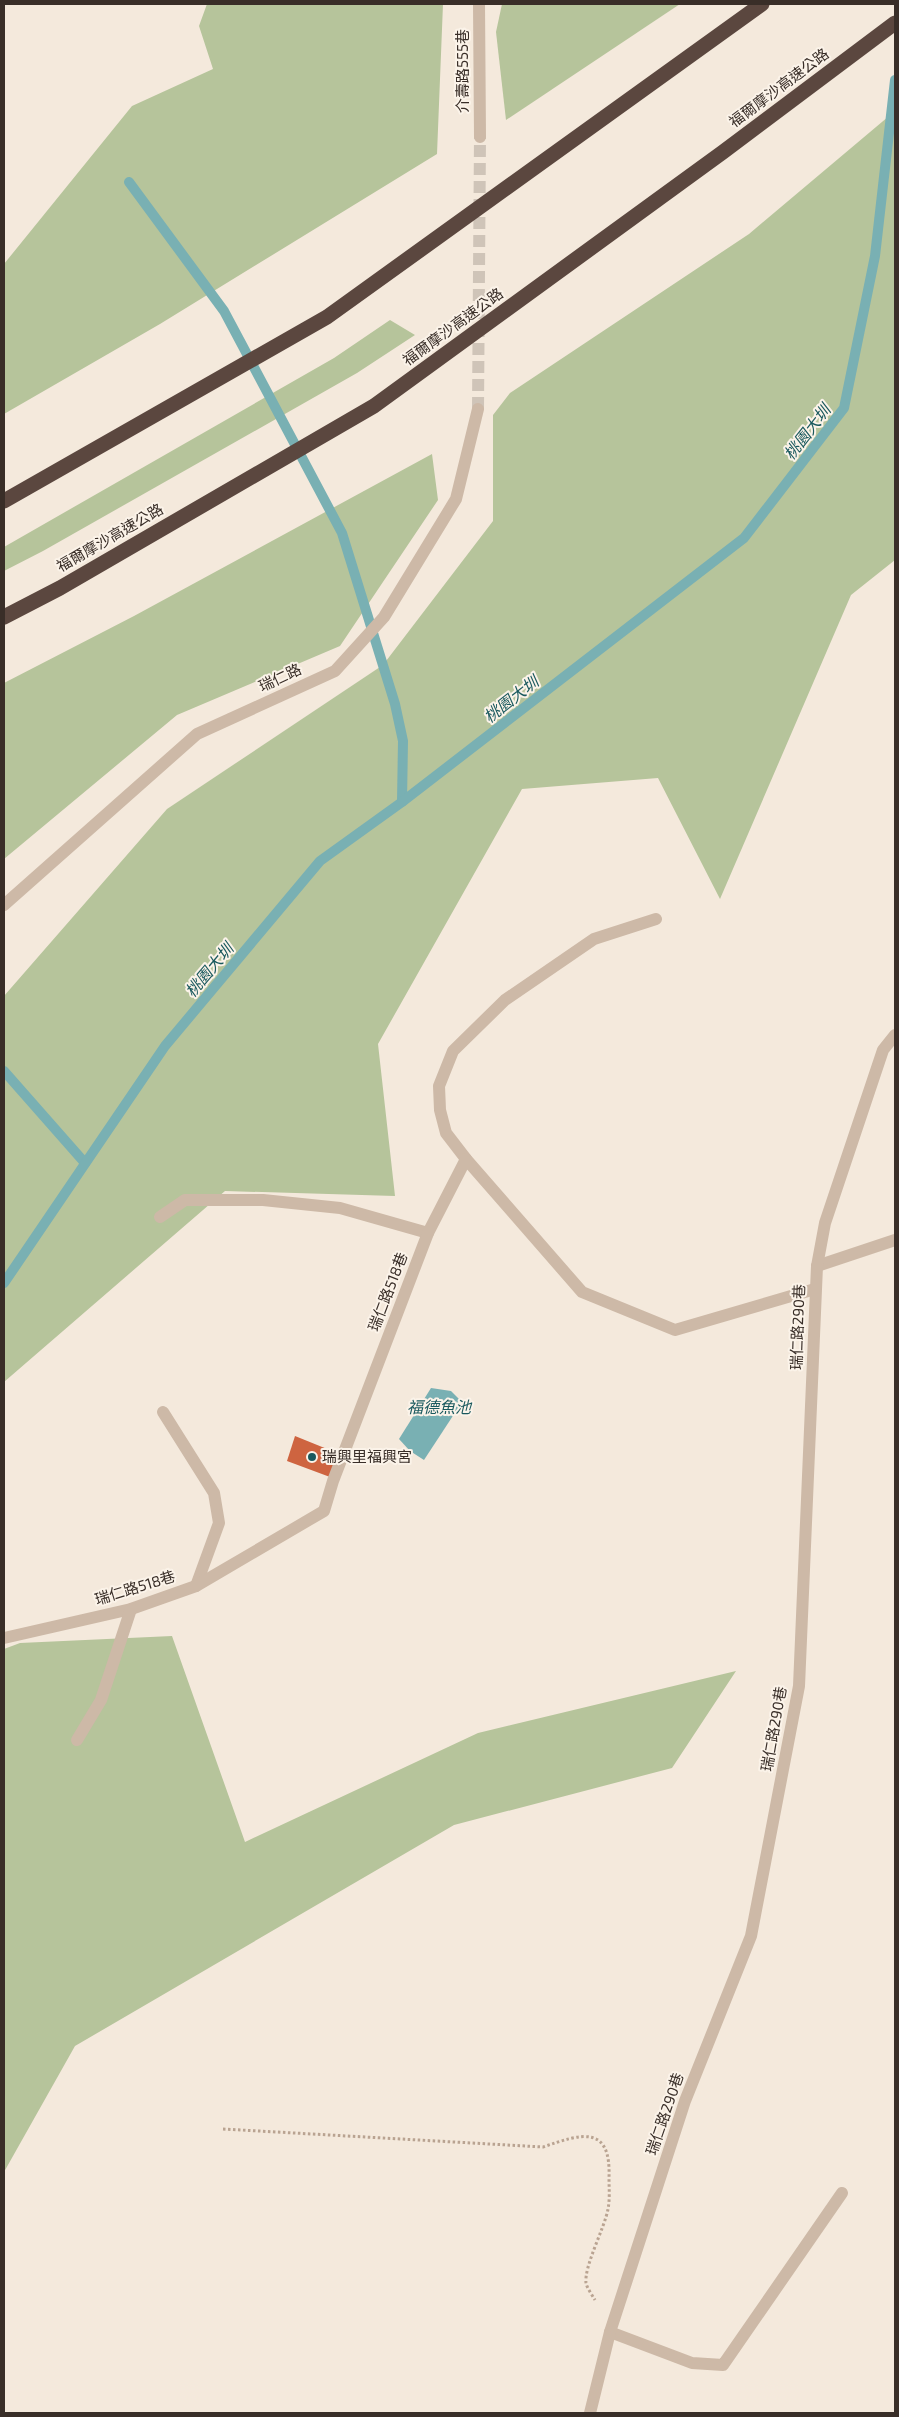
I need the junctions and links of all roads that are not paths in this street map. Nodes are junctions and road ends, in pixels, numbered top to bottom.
1 (479, 4) edge
2 (762, 4) edge
3 (895, 23) edge
4 (480, 138) tunnel mouth
5 (478, 408) tunnel mouth
6 (4, 501) edge
7 (4, 617) edge
8 (4, 906) edge
9 (656, 919) dead end
10 (895, 1035) edge
11 (466, 1159) junction
12 (160, 1217) dead end
13 (428, 1233) junction
14 (895, 1240) edge
15 (817, 1266) junction
16 (815, 1289) junction
17 (163, 1412) dead end
18 (196, 1586) junction
19 (131, 1609) junction
20 (4, 1638) edge
21 (77, 1740) dead end
22 (842, 2194) dead end
23 (610, 2332) junction
24 (590, 2413) edge

1 - 4 street, 介壽路555巷
2 - 6 highway
3 - 7 highway, 福爾摩沙高速公路
5 - 8 street, 瑞仁路
9 - 11 street
10 - 15 street, 瑞仁路290巷
11 - 13 street, 瑞仁路518巷
11 - 16 street
12 - 13 street
13 - 18 street, 瑞仁路518巷
14 - 15 street
15 - 16 street, 瑞仁路290巷
16 - 23 street, 瑞仁路290巷
17 - 18 street
18 - 19 street, 瑞仁路518巷
19 - 20 street, 瑞仁路518巷
19 - 21 street
22 - 23 street
23 - 24 street, 瑞仁路290巷

